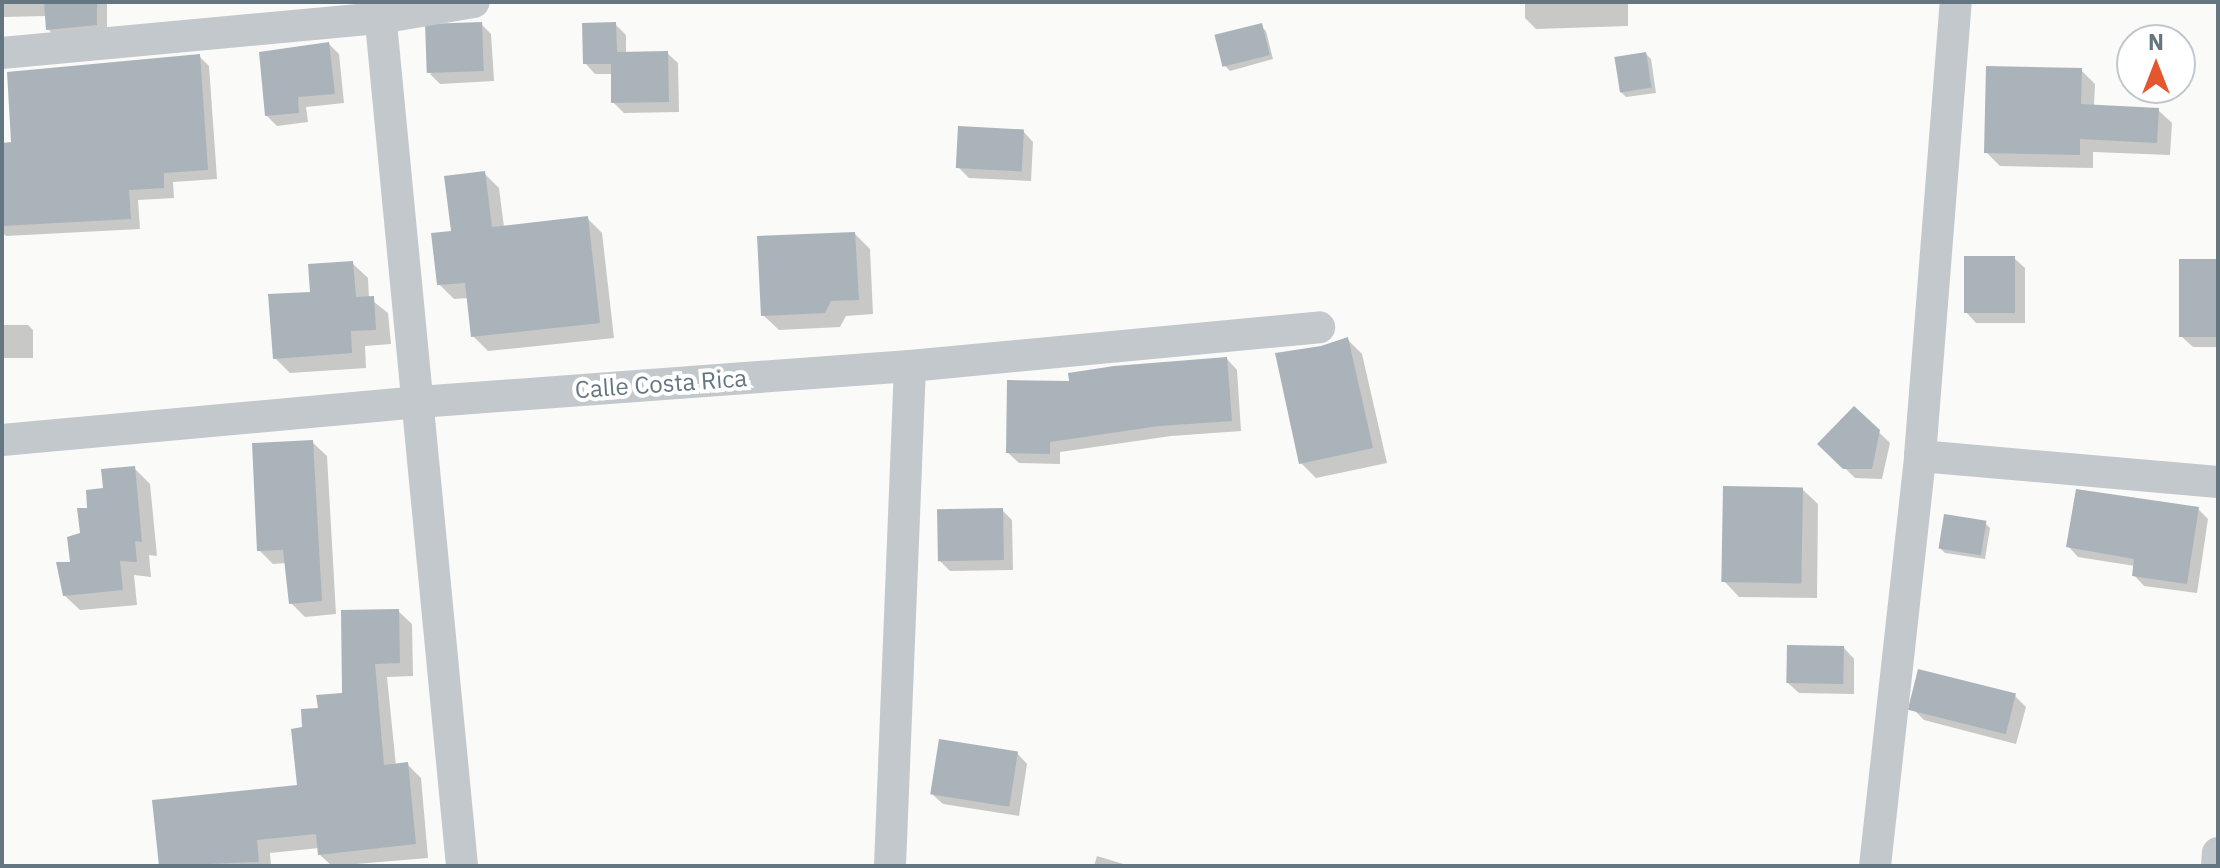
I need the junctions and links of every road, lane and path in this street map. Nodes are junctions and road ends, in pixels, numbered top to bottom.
1 (474, 2) edge
2 (1956, 2) edge
3 (379, 10) edge
4 (2, 53) edge
5 (1319, 327) dead end
6 (910, 366) junction
7 (419, 402) junction
8 (2, 440) edge
9 (1920, 456) junction
10 (2218, 482) edge
11 (2218, 853) edge
12 (462, 866) edge
13 (890, 866) edge
14 (1875, 866) edge
15 (2217, 866) edge

1 - 3 street
2 - 9 street
3 - 4 street
3 - 7 street
5 - 6 street, Calle Costa Rica
6 - 7 street, Calle Costa Rica
6 - 13 street
7 - 8 street, Calle Costa Rica
7 - 12 street
9 - 10 street
9 - 14 street
11 - 15 street

